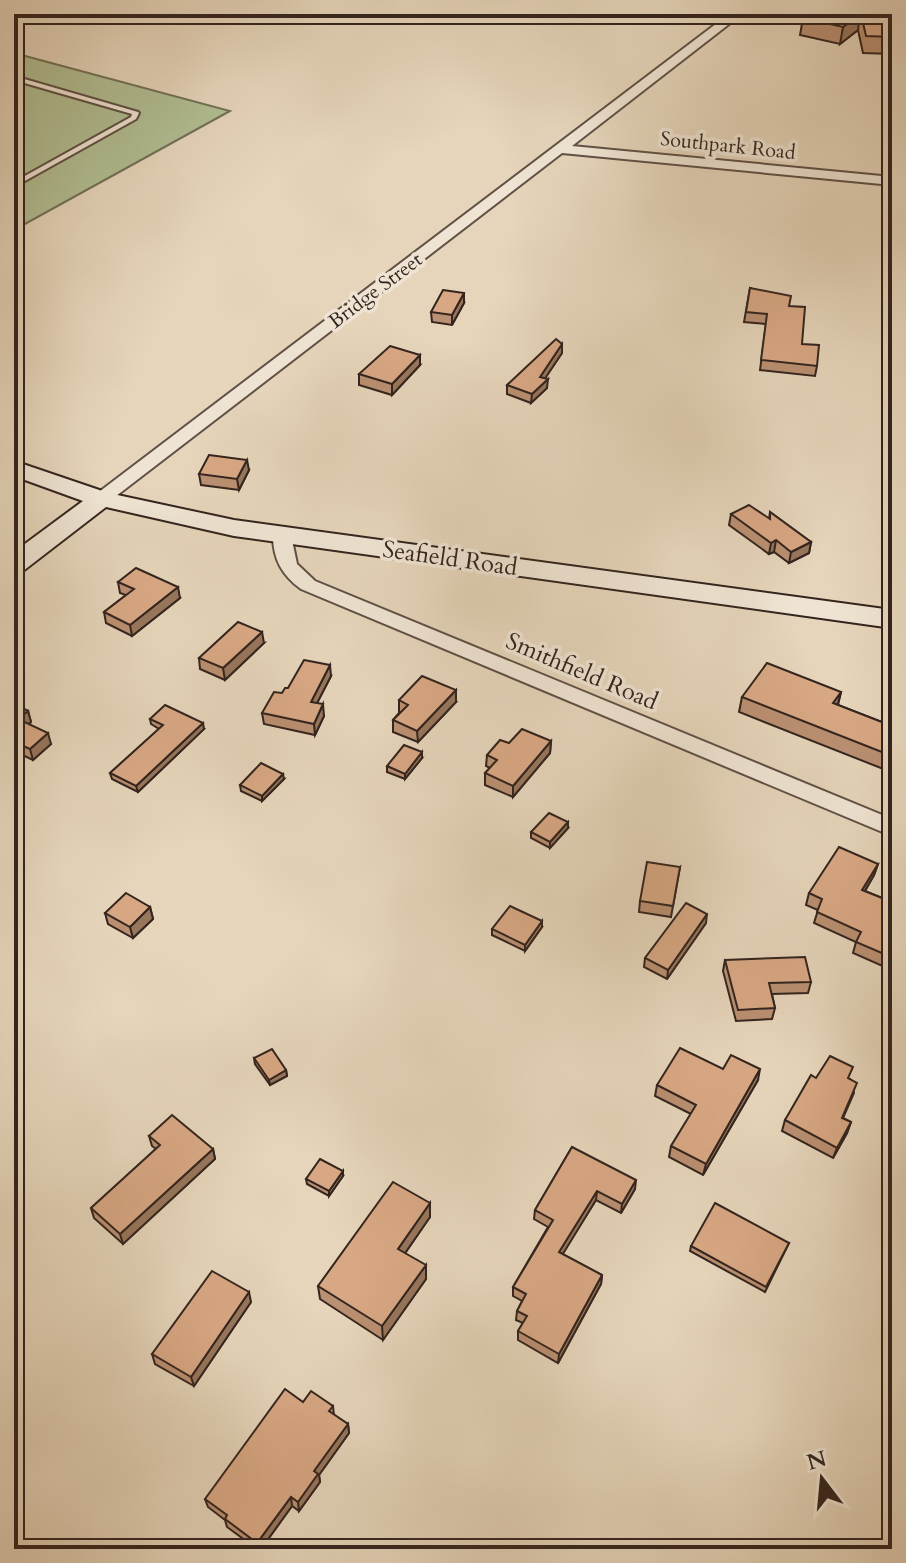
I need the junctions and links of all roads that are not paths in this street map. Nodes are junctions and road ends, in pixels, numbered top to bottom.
1 (736, 14) edge
2 (14, 78) edge
3 (560, 149) junction
4 (892, 181) edge
5 (14, 185) edge
6 (14, 468) edge
7 (101, 499) junction
8 (282, 535) junction
9 (14, 565) edge
10 (892, 619) edge
11 (892, 828) edge

1 - 3 street, Bridge Street
2 - 5 lane
3 - 4 street, Southpark Road
3 - 7 street, Bridge Street
6 - 7 street, Seafield Road
7 - 8 street, Seafield Road
7 - 9 street, Bridge Street
8 - 10 street, Seafield Road
8 - 11 street, Smithfield Road

